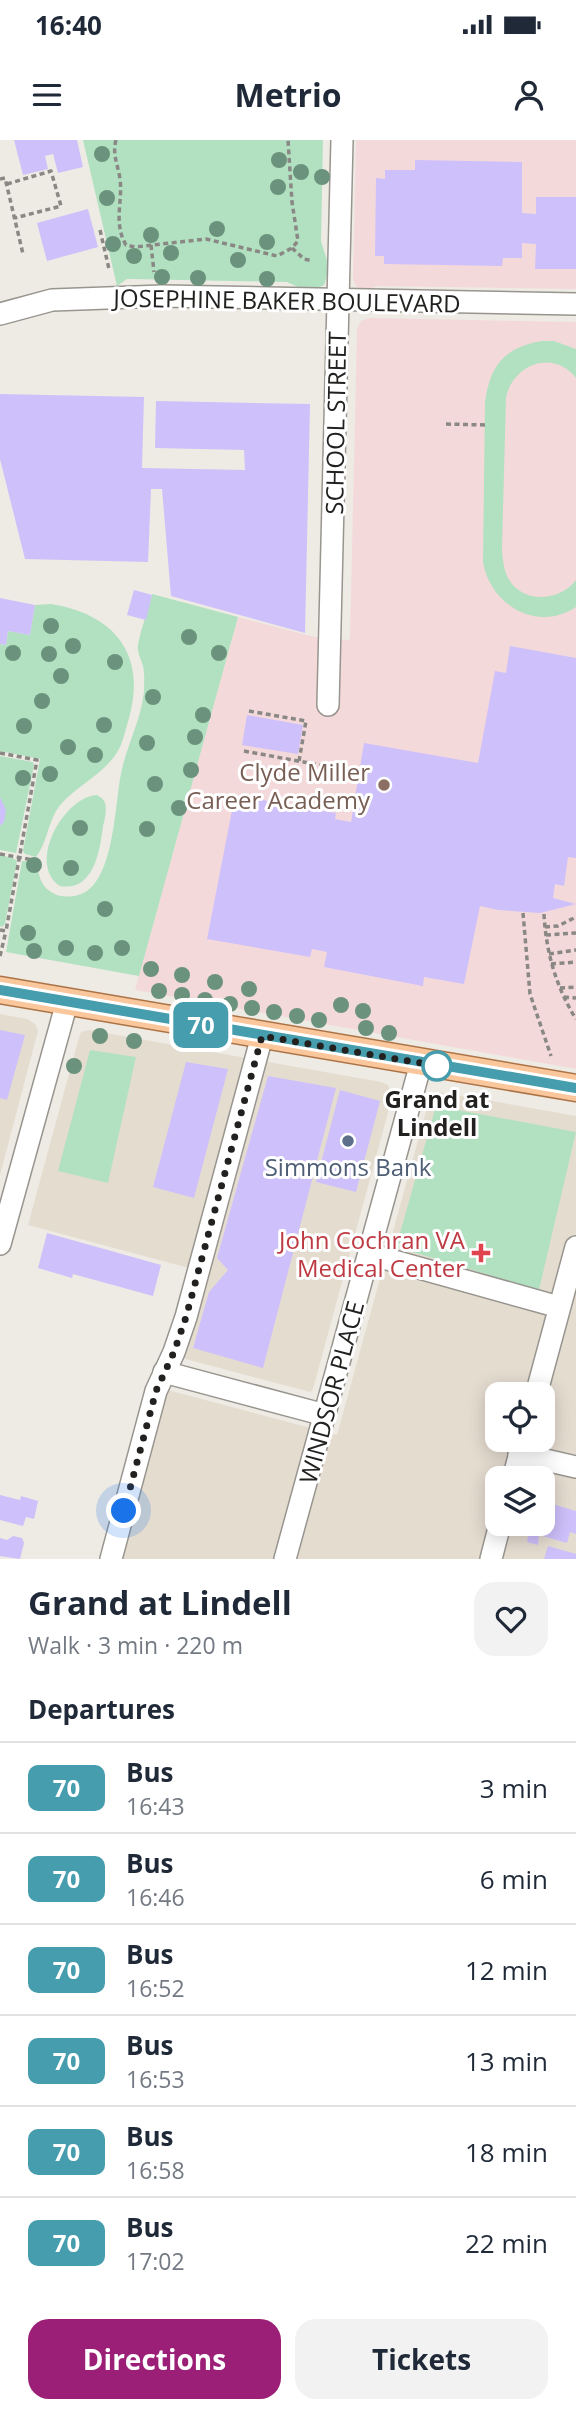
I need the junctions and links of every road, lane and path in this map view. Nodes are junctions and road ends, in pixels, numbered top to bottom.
1 (116, 140) edge
2 (288, 140) edge
3 (342, 140) edge
4 (0, 179) edge
5 (7, 184) junction
6 (15, 218) junction
7 (100, 230) dead end
8 (151, 245) junction
9 (292, 248) junction
10 (23, 254) dead end
11 (313, 261) dead end
12 (109, 269) dead end
13 (154, 272) dead end
14 (338, 299) junction
15 (576, 304) edge
16 (0, 314) edge
17 (446, 424) dead end
18 (485, 425) dead end
19 (327, 705) dead end
20 (249, 711) dead end
21 (244, 751) dead end
22 (0, 754) edge
23 (299, 761) junction
24 (352, 771) dead end
25 (0, 853) edge
26 (20, 857) junction
27 (39, 861) dead end
28 (523, 913) dead end
29 (544, 914) dead end
30 (576, 918) edge
31 (545, 927) junction
32 (0, 930) edge
33 (6, 931) junction
34 (576, 933) edge
35 (546, 935) junction
36 (576, 950) edge
37 (549, 954) junction
38 (0, 956) edge
39 (576, 962) edge
40 (551, 964) junction
41 (576, 987) edge
42 (560, 989) junction
43 (0, 990) edge
44 (564, 997) junction
45 (576, 998) edge
46 (67, 1002) junction
47 (576, 1019) edge
48 (262, 1036) junction
49 (551, 1056) dead end
50 (421, 1063) junction
51 (576, 1088) edge
52 (8, 1185) edge
53 (0, 1244) edge
54 (576, 1247) edge
55 (369, 1254) junction
56 (559, 1307) junction
57 (164, 1372) junction
58 (539, 1382) edge
59 (325, 1415) junction
60 (535, 1452) edge
61 (576, 1467) edge
62 (497, 1536) edge
63 (111, 1559) edge
64 (285, 1559) edge
65 (491, 1559) edge

1 - 8 path
2 - 9 path
3 - 14 street, SCHOOL STREET
4 - 5 path
5 - 6 path
5 - 6 path
6 - 10 path
7 - 12 path
8 - 9 path
8 - 13 path
9 - 11 path
14 - 15 street, JOSEPHINE BAKER BOULEVARD
14 - 16 street, JOSEPHINE BAKER BOULEVARD
14 - 19 street, SCHOOL STREET
17 - 18 path
20 - 23 path
21 - 23 path
22 - 26 path
23 - 24 path
25 - 26 path
26 - 27 path
26 - 33 path
28 - 49 path
29 - 31 path
30 - 31 path
31 - 35 path
32 - 33 path
33 - 38 path
34 - 35 path
35 - 37 path
36 - 37 path
37 - 40 path
39 - 40 path
40 - 42 path
41 - 42 path
42 - 44 path
43 - 46 main road
44 - 45 path
44 - 47 path
46 - 48 main road
46 - 52 street
48 - 50 main road
48 - 57 street
50 - 51 main road
50 - 55 street, WINDSOR PLACE
52 - 53 street
54 - 56 street
55 - 56 street
55 - 59 street, WINDSOR PLACE
56 - 58 street
57 - 59 street
57 - 63 street
59 - 64 street, WINDSOR PLACE
60 - 61 street
62 - 65 street

